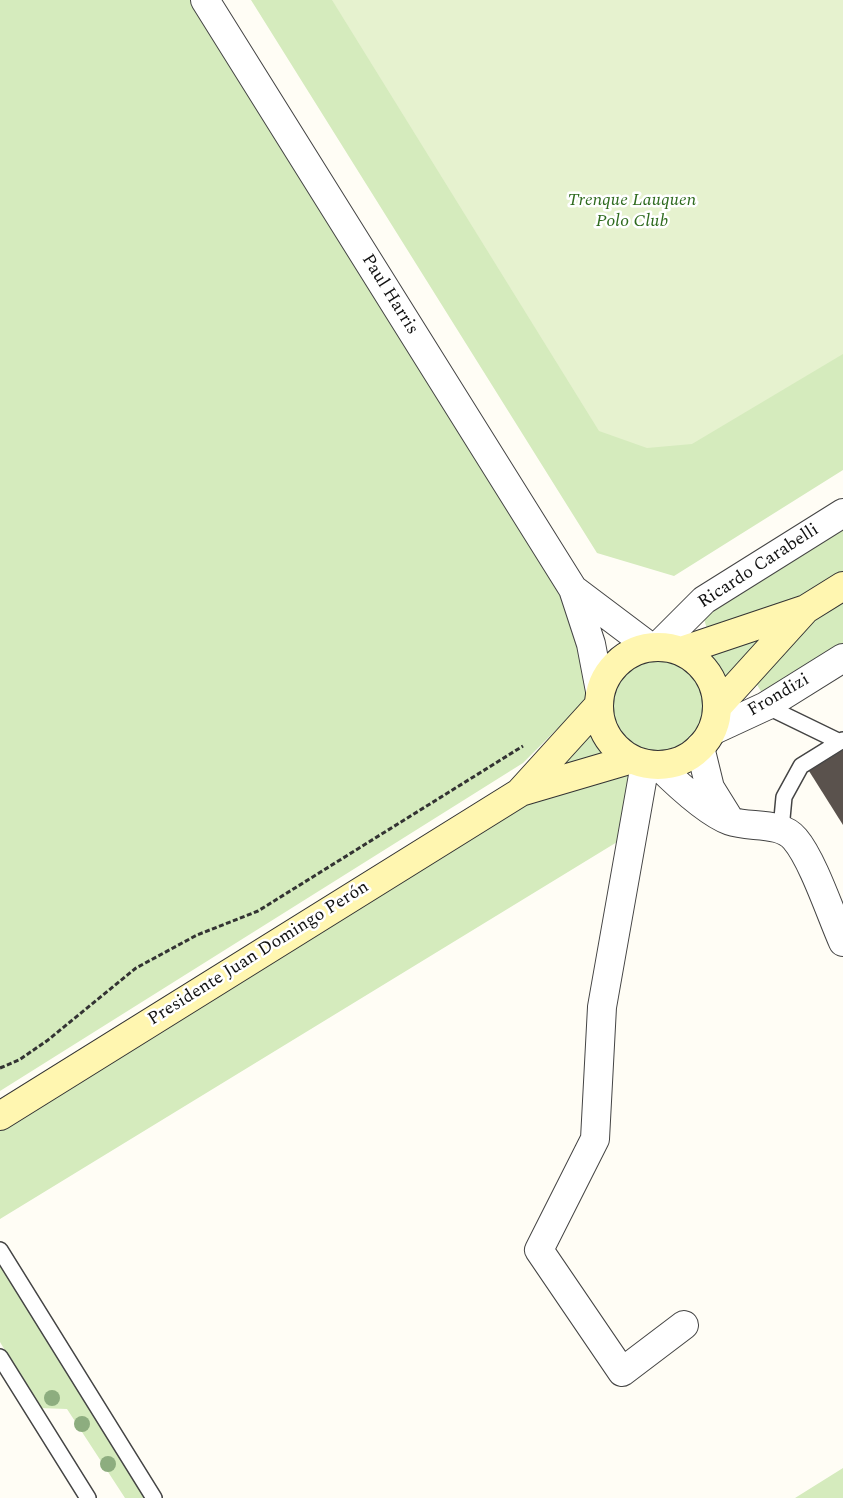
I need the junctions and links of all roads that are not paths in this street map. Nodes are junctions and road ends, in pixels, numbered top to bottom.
1 (205, 0) edge
2 (843, 513) edge
3 (843, 586) edge
4 (573, 589) junction
5 (806, 609) junction
6 (663, 648) junction
7 (843, 658) edge
8 (599, 698) junction
9 (766, 706) junction
10 (710, 728) junction
11 (842, 741) edge
12 (645, 763) junction
13 (519, 793) junction
14 (730, 821) junction
15 (781, 829) junction
16 (843, 942) edge
17 (0, 1116) edge
18 (0, 1250) edge
19 (684, 1325) dead end
20 (0, 1357) edge
21 (88, 1498) edge
22 (154, 1498) edge

1 - 4 street, Paul Harris
2 - 6 street, Ricardo Carabelli
3 - 5 main road
4 - 6 street, Paul Harris
4 - 8 street, Paul Harris
5 - 6 main road
5 - 10 main road
6 - 8 main road
6 - 10 main road
7 - 9 street, Frondizi
8 - 12 main road
8 - 13 main road, Presidente Juan Domingo Perón
9 - 10 street, Frondizi
9 - 11 lane
10 - 12 main road
10 - 14 street
11 - 15 lane
12 - 13 main road, Presidente Juan Domingo Perón
12 - 14 street
12 - 19 street
13 - 17 main road, Presidente Juan Domingo Perón
14 - 15 street
15 - 16 street
18 - 22 lane
20 - 21 lane

